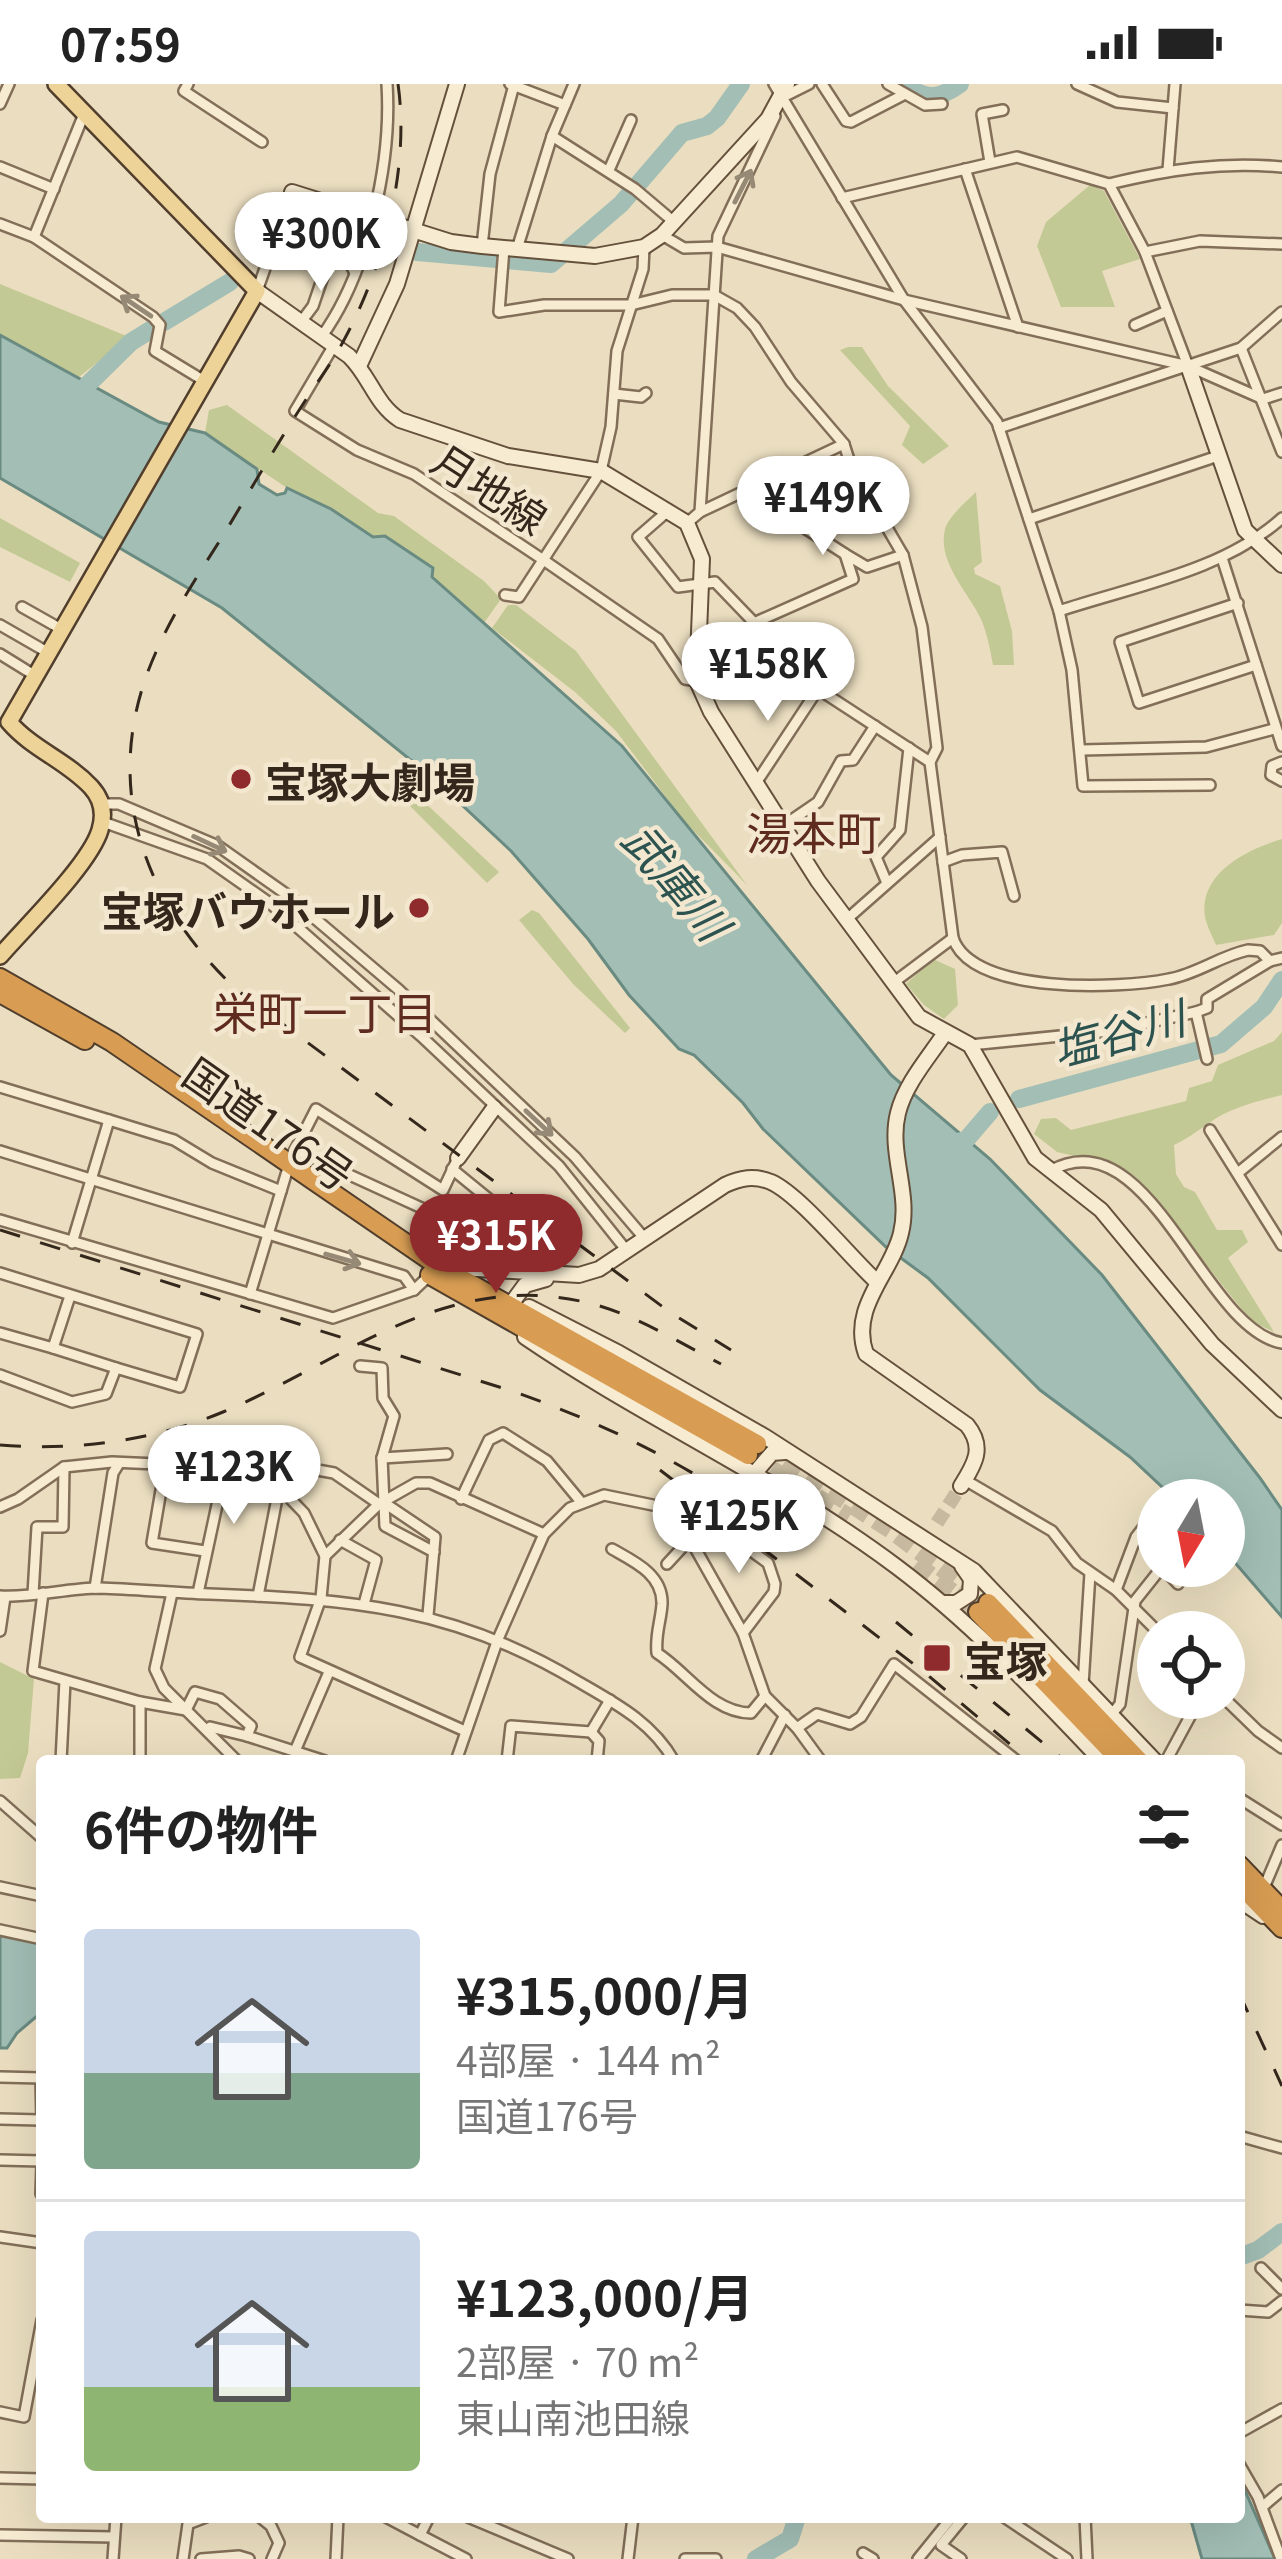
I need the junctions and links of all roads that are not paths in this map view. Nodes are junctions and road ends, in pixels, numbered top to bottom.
1 (9, 84) edge
2 (82, 84) edge
3 (188, 84) edge
4 (387, 84) edge
5 (457, 84) edge
6 (512, 84) edge
7 (574, 84) edge
8 (809, 84) edge
9 (822, 84) edge
10 (888, 84) edge
11 (1077, 84) edge
12 (1175, 84) edge
13 (60, 89) edge
14 (780, 93) edge
15 (905, 94) junction
16 (0, 104) edge
17 (942, 104) dead end
18 (565, 105) junction
19 (1173, 108) junction
20 (1003, 110) dead end
21 (83, 114) junction
22 (631, 120) dead end
23 (552, 136) junction
24 (262, 142) dead end
25 (990, 162) junction
26 (0, 167) edge
27 (1282, 167) edge
28 (965, 169) junction
29 (609, 170) junction
30 (1168, 170) junction
31 (1109, 184) junction
32 (54, 189) junction
33 (292, 192) joint
34 (842, 198) junction
35 (371, 216) junction
36 (674, 222) junction
37 (0, 224) edge
38 (414, 229) junction
39 (662, 235) junction
40 (34, 237) junction
41 (1282, 244) edge
42 (482, 246) junction
43 (644, 247) junction
44 (717, 247) junction
45 (1144, 252) junction
46 (507, 254) junction
47 (355, 273) junction
48 (257, 291) junction
49 (714, 295) junction
50 (904, 300) junction
51 (631, 305) junction
52 (1167, 311) junction
53 (1282, 312) edge
54 (301, 322) junction
55 (1135, 325) dead end
56 (1018, 326) junction
57 (328, 340) junction
58 (1241, 348) junction
59 (359, 366) junction
60 (1188, 366) junction
61 (204, 384) junction
62 (646, 393) dead end
63 (1282, 393) edge
64 (614, 394) junction
65 (1263, 400) junction
66 (999, 428) junction
67 (844, 444) junction
68 (1282, 452) edge
69 (1221, 455) junction
70 (601, 471) junction
71 (768, 480) junction
72 (669, 510) junction
73 (700, 512) junction
74 (1282, 518) edge
75 (1029, 519) junction
76 (687, 523) junction
77 (1256, 542) junction
78 (845, 554) junction
79 (903, 555) junction
80 (1222, 558) junction
81 (542, 559) junction
82 (1282, 565) edge
83 (701, 581) junction
84 (505, 596) dead end
85 (1238, 603) junction
86 (22, 607) dead end
87 (1059, 610) junction
88 (756, 622) junction
89 (0, 625) edge
90 (61, 629) junction
91 (47, 652) junction
92 (0, 654) edge
93 (1256, 664) junction
94 (34, 675) junction
95 (697, 680) junction
96 (818, 689) junction
97 (3, 724) edge
98 (875, 726) junction
99 (1274, 729) junction
100 (1282, 746) edge
101 (909, 748) junction
102 (1082, 750) junction
103 (930, 762) junction
104 (1282, 762) edge
105 (1282, 781) edge
106 (756, 783) junction
107 (1210, 785) dead end
108 (102, 804) junction
109 (144, 815) junction
110 (103, 823) junction
111 (783, 826) junction
112 (144, 836) junction
113 (940, 837) junction
114 (943, 862) junction
115 (887, 883) junction
116 (1014, 896) dead end
117 (847, 920) junction
118 (953, 938) junction
119 (0, 956) edge
120 (1276, 960) edge
121 (0, 978) edge
122 (385, 979) junction
123 (893, 983) junction
124 (0, 993) edge
125 (371, 995) junction
126 (1196, 1012) junction
127 (945, 1033) junction
128 (970, 1045) junction
129 (1207, 1059) dead end
130 (0, 1087) edge
131 (508, 1093) junction
132 (494, 1108) junction
133 (109, 1120) junction
134 (1210, 1130) dead end
135 (1281, 1139) edge
136 (0, 1151) edge
137 (455, 1163) junction
138 (287, 1171) junction
139 (1049, 1171) junction
140 (1239, 1172) junction
141 (91, 1179) junction
142 (491, 1201) junction
143 (0, 1220) edge
144 (465, 1225) junction
145 (523, 1227) dead end
146 (266, 1234) junction
147 (645, 1239) junction
148 (72, 1243) junction
149 (1282, 1245) edge
150 (551, 1246) dead end
151 (627, 1251) junction
152 (435, 1271) junction
153 (0, 1273) edge
154 (556, 1276) junction
155 (878, 1276) junction
156 (464, 1280) junction
157 (414, 1290) junction
158 (250, 1294) junction
159 (70, 1296) junction
160 (514, 1300) junction
161 (0, 1333) edge
162 (1282, 1343) edge
163 (53, 1348) junction
164 (360, 1366) dead end
165 (116, 1368) junction
166 (0, 1375) edge
167 (1282, 1410) edge
168 (788, 1453) junction
169 (228, 1454) junction
170 (446, 1454) dead end
171 (250, 1458) junction
172 (382, 1458) junction
173 (753, 1458) junction
174 (166, 1461) junction
175 (118, 1465) junction
176 (64, 1467) junction
177 (963, 1483) joint
178 (768, 1484) junction
179 (279, 1488) junction
180 (741, 1489) junction
181 (461, 1498) junction
182 (581, 1502) junction
183 (381, 1503) junction
184 (0, 1507) edge
185 (711, 1519) junction
186 (544, 1534) junction
187 (1136, 1537) edge
188 (690, 1539) junction
189 (340, 1540) junction
190 (612, 1549) dead end
191 (206, 1552) junction
192 (325, 1556) junction
193 (668, 1564) dead end
194 (960, 1564) junction
195 (1090, 1573) junction
196 (1146, 1587) edge
197 (95, 1588) junction
198 (1116, 1590) junction
199 (38, 1593) junction
200 (172, 1593) junction
201 (198, 1593) junction
202 (2, 1596) edge
203 (258, 1596) junction
204 (321, 1598) junction
205 (943, 1603) junction
206 (364, 1604) junction
207 (1135, 1609) junction
208 (978, 1610) junction
209 (428, 1615) junction
210 (0, 1630) edge
211 (743, 1633) junction
212 (498, 1639) junction
213 (329, 1672) junction
214 (65, 1681) junction
215 (1083, 1685) junction
216 (765, 1696) junction
217 (610, 1700) junction
218 (140, 1702) junction
219 (186, 1711) junction
220 (785, 1715) junction
221 (1111, 1715) junction
222 (1245, 1718) edge
223 (1189, 1719) edge
224 (205, 1725) junction
225 (796, 1728) junction
226 (465, 1731) junction
227 (591, 1732) junction
228 (248, 1736) junction
229 (1282, 1748) edge
230 (296, 1751) junction
231 (62, 1755) edge
232 (140, 1755) edge
233 (232, 1755) edge
234 (308, 1755) edge
235 (458, 1755) edge
236 (508, 1755) edge
237 (597, 1755) edge
238 (670, 1755) edge
239 (767, 1755) edge
240 (816, 1755) edge
241 (1009, 1755) edge
242 (1097, 1755) edge
243 (1115, 1755) edge
244 (1133, 1755) edge
245 (1160, 1755) edge
246 (1169, 1755) edge
247 (0, 1801) edge
248 (1245, 1802) edge
249 (1282, 1825) edge
250 (36, 1833) edge
251 (1282, 1844) edge
252 (1272, 1879) edge
253 (0, 1887) edge
254 (1245, 1889) edge
255 (36, 1895) edge
256 (1245, 1904) edge
257 (1282, 1910) edge
258 (1282, 1929) edge
259 (0, 1930) edge
260 (36, 1938) edge
261 (0, 2077) edge
262 (36, 2078) edge
263 (0, 2119) edge
264 (36, 2122) edge
265 (1245, 2138) edge
266 (1282, 2148) edge
267 (0, 2160) edge
268 (36, 2162) edge
269 (0, 2237) edge
270 (36, 2241) edge
271 (1261, 2267) dead end
272 (1282, 2289) edge
273 (1282, 2301) edge
274 (1245, 2310) edge
275 (36, 2352) edge
276 (1282, 2409) edge
277 (0, 2412) edge
278 (24, 2417) junction
279 (36, 2419) edge
280 (1245, 2430) edge
281 (1245, 2475) edge
282 (0, 2478) edge
283 (36, 2480) edge
284 (1282, 2490) edge
285 (1262, 2507) junction
286 (115, 2523) edge
287 (191, 2523) edge
288 (268, 2523) edge
289 (338, 2523) edge
290 (397, 2523) edge
291 (426, 2523) edge
292 (482, 2523) edge
293 (632, 2523) edge
294 (947, 2523) edge
295 (959, 2523) edge
296 (1013, 2523) edge
297 (1085, 2523) edge
298 (0, 2535) edge
299 (420, 2535) junction
300 (114, 2537) junction
301 (112, 2559) edge
302 (183, 2559) edge
303 (201, 2559) edge
304 (249, 2559) edge
305 (272, 2559) edge
306 (336, 2559) edge
307 (466, 2559) edge
308 (568, 2559) edge
309 (628, 2559) edge
310 (685, 2559) edge
311 (716, 2559) edge
312 (919, 2559) edge
313 (961, 2559) edge
314 (1067, 2559) edge
315 (1087, 2559) edge
316 (1281, 2559) edge

1 - 16 street
2 - 13 street
3 - 24 street
4 - 35 street
5 - 38 street
6 - 18 street
6 - 42 street
7 - 18 street
8 - 14 street
9 - 15 street
10 - 15 street
11 - 19 street
12 - 19 street
13 - 21 main road
14 - 34 street
14 - 36 street
44 -> 14 street
15 - 17 street
18 - 23 street
19 - 30 street
20 - 25 street
21 - 32 street
21 - 48 main road
22 - 29 street
23 - 29 street
23 - 46 street
25 - 28 street
25 - 31 street
26 - 32 street
27 - 30 street
28 - 34 street
28 - 56 street
29 - 36 street
30 - 31 street
31 - 45 street
32 - 40 street
33 - 35 street
33 - 48 street
34 - 50 street
35 - 38 street
35 - 47 street
36 - 39 street
37 - 40 street
38 - 42 street
38 - 59 street
39 - 43 street
39 - 44 street
61 -> 40 street
41 - 45 street
42 - 46 street
43 - 46 street
43 - 51 street
44 - 49 street
44 - 50 street
45 - 52 street
46 - 51 street
47 - 54 street
47 - 57 street
48 - 54 street
48 - 61 main road
49 - 51 street
49 - 67 street
49 - 73 street
50 - 56 street
50 - 66 street
51 - 64 street
52 - 55 street
52 - 60 street
53 - 58 street
54 - 57 street
56 - 60 street
57 - 59 street
57 - 81 street, 月地線
58 - 60 street
58 - 65 street
59 - 70 street
60 - 65 street
60 - 66 street
60 - 69 street
61 - 90 main road
62 - 64 street
63 - 65 street
64 - 70 street
65 - 68 street
66 - 75 street
67 - 71 street
67 - 79 street
69 - 75 street
69 - 77 street
70 - 72 street
70 - 81 street
71 - 73 street
71 - 78 street
72 - 76 street
72 - 83 street
73 - 76 street
74 - 77 street
75 - 87 street
76 - 83 street
77 - 80 street
77 - 82 street
78 - 79 street
78 - 88 street
79 - 103 street
80 - 85 street
80 - 87 street
81 - 84 street
81 - 95 street, 月地線
83 - 88 street
83 - 95 street
85 - 93 street
85 - 93 street
86 - 90 street
87 - 102 street
88 - 96 street
89 - 91 street
90 - 91 main road
91 - 94 main road
92 - 94 street
93 - 99 street
94 - 97 main road
95 - 106 street
96 - 98 street
96 - 106 street
97 - 108 main road
98 - 101 street
98 - 111 street
99 - 100 street
99 - 102 street
101 - 103 street
101 - 115 street
102 - 107 street
103 - 113 street
104 - 105 street
106 - 111 street
108 - 109 street
108 - 110 main road
109 - 112 street
109 -> 122 street
110 - 112 street
110 - 119 main road
111 - 117 street
112 - 125 street
113 - 114 street
113 - 115 street
114 - 116 street
114 - 118 street
115 - 117 street
117 - 123 street
118 - 120 street
118 - 123 street
120 - 126 street
121 - 138 highway, 国道176号
122 - 125 street
122 - 131 street
123 - 127 street
124 - 138 highway, 国道176号
125 - 132 street
126 - 128 street
126 - 129 street
127 - 128 street
127 - 155 street
128 - 139 street
130 - 133 street
131 - 132 street
131 -> 147 street
132 - 137 street
132 - 151 street
133 - 138 street
133 - 141 street
134 - 140 street
135 - 140 street
136 - 141 street
137 - 138 street
137 - 142 street
138 - 144 street
138 - 146 street
138 - 152 highway, 国道176号
139 - 162 street
139 - 167 street
140 - 149 street
141 - 146 street
141 - 148 street
142 - 144 street
142 - 145 street
143 - 148 street
144 - 150 street
144 - 152 street
146 -> 157 street
146 - 158 street
147 - 151 street
147 - 155 street
148 - 158 street
151 - 154 street
152 - 154 street
152 - 156 highway, 国道176号
152 - 157 street
152 - 173 highway, 国道176号
153 - 159 street
154 - 160 street
155 - 177 street
156 - 160 street
156 - 173 highway, 国道176号
157 - 158 street
159 - 163 street
159 - 165 street
160 - 168 street
161 - 163 street
163 - 165 street
164 - 172 street
165 - 166 street
168 - 173 street
168 - 194 street
169 - 171 street
169 - 174 street
169 - 191 street
170 - 172 street
171 - 179 street
171 - 183 street
172 - 183 street
173 - 178 street
173 - 178 street
173 - 180 street
173 - 180 street
174 - 175 street
174 - 191 street
175 - 176 street
175 - 197 street
176 - 184 street
176 - 199 street
177 - 195 street
178 - 180 street
178 - 205 street
179 - 192 street
179 - 203 street
180 - 185 street
181 - 182 street
181 - 183 street
181 - 186 street
182 - 185 street
182 - 186 street
183 - 189 street
183 - 209 street
185 - 188 street
185 - 211 street
186 - 212 street
187 - 198 street
188 - 193 street
188 - 211 street
189 - 192 street
189 - 206 street
190 - 216 street
191 - 201 street
192 - 204 street
194 - 208 street
194 - 215 street
195 - 198 street
195 - 215 street
196 - 207 street
197 - 199 street
197 - 200 street
198 - 207 street
199 - 202 street
199 - 214 street
200 - 201 street
200 - 219 street
201 - 203 street
202 - 210 street
203 - 204 street
204 - 206 street
204 - 213 street
205 - 208 street
205 - 208 street
206 - 209 street
207 - 221 street
208 - 242 street
208 - 243 highway
208 - 244 highway
209 - 212 street
211 - 216 street
212 - 217 street
212 - 226 street
213 - 226 street
213 - 230 street
214 - 218 street
214 - 231 street
215 - 221 street
216 - 220 street
217 - 227 street
217 - 238 street
218 - 219 street
218 - 232 street
219 - 224 street
219 - 228 street
220 - 225 street
220 - 239 street
221 - 245 street
222 - 229 street
223 - 246 street
224 - 228 street
224 - 233 street
225 - 240 street
225 - 241 street
226 - 235 street
227 - 236 street
227 - 237 street
228 - 230 street
230 - 234 street
247 - 250 street
248 - 249 street
251 - 252 street
252 - 257 highway
253 - 255 street
254 - 258 highway
256 - 258 street
259 - 260 street
261 - 262 street
263 - 264 street
265 - 266 street
267 - 268 street
269 - 270 street
271 - 272 street
273 - 274 street
275 - 278 street
276 - 280 street
277 - 278 street
278 - 279 street
281 - 285 street
282 - 283 street
284 - 285 street
285 - 316 street
286 - 300 street
287 - 302 street
288 - 305 street
289 - 306 street
290 - 299 street
291 - 299 street
292 - 308 street
293 - 309 street
294 - 312 street
295 - 313 street
296 - 314 street
297 - 315 street
298 - 300 street
299 - 307 street
300 - 301 street
303 - 304 street
310 - 311 street

